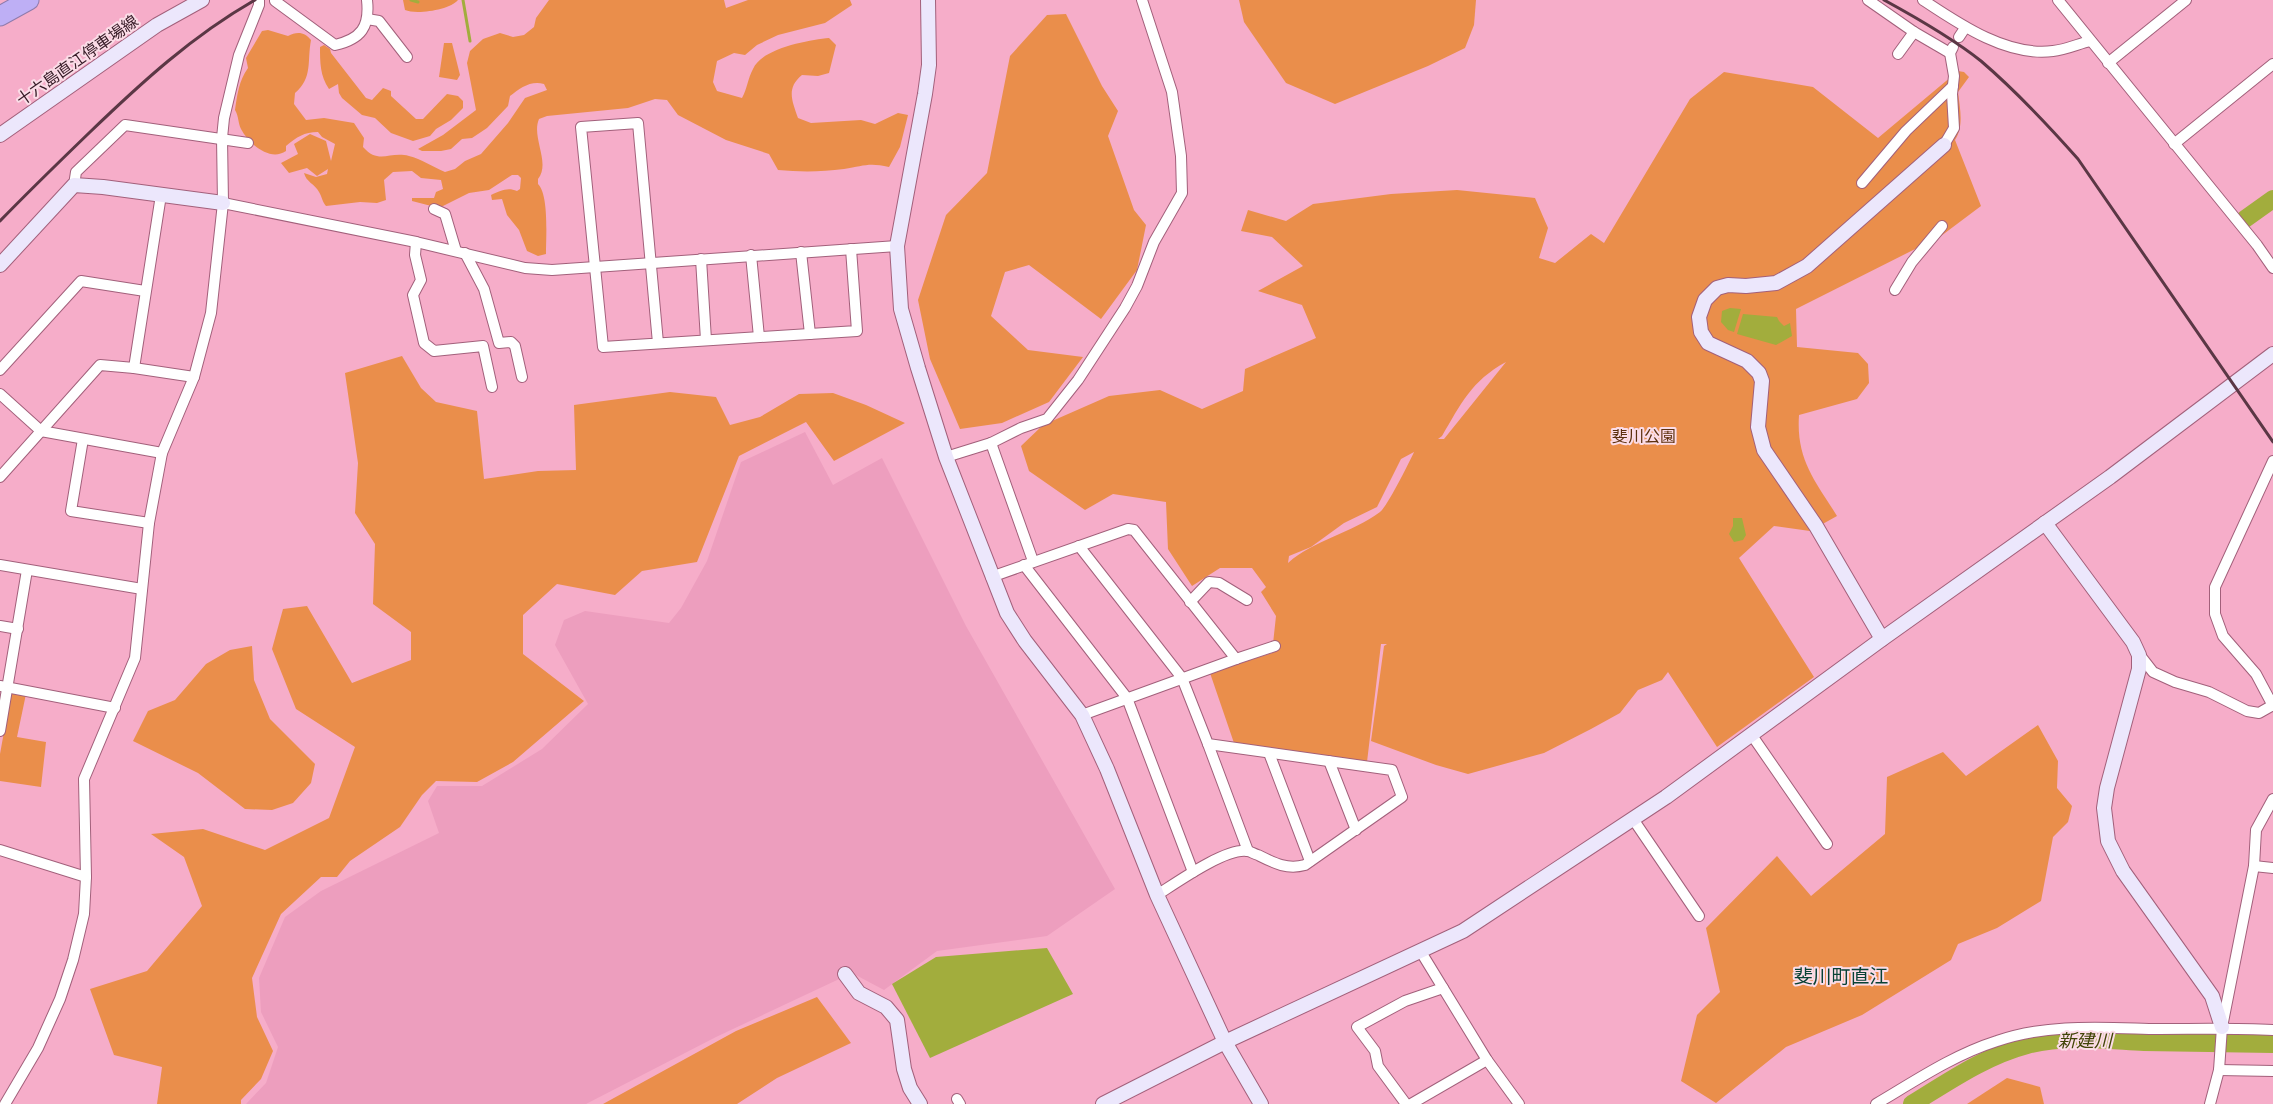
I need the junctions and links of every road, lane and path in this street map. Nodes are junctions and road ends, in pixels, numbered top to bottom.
1 (29, 0) edge
2 (202, 0) edge
3 (367, 0) edge
4 (928, 0) edge
5 (1142, 0) edge
6 (1868, 0) edge
7 (1923, 0) edge
8 (2058, 0) edge
9 (2186, 0) edge
10 (276, 1) edge
11 (259, 3) edge
12 (0, 16) edge
13 (367, 19) junction
14 (1914, 32) junction
15 (2090, 41) junction
16 (1898, 54) dead end
17 (407, 57) dead end
18 (2108, 63) junction
19 (2273, 64) edge
20 (1953, 86) junction
21 (0, 135) edge
22 (222, 138) junction
23 (248, 143) dead end
24 (2174, 144) junction
25 (1944, 145) joint
26 (1862, 183) dead end
27 (74, 185) junction
28 (161, 195) junction
29 (223, 203) junction
30 (434, 209) dead end
31 (1942, 226) dead end
32 (416, 242) junction
33 (897, 246) junction
34 (457, 247) junction
35 (851, 249) junction
36 (801, 252) junction
37 (751, 255) junction
38 (701, 259) junction
39 (650, 262) junction
40 (0, 264) edge
41 (594, 266) junction
42 (2273, 268) edge
43 (1895, 290) dead end
44 (145, 291) junction
45 (810, 334) junction
46 (759, 337) junction
47 (706, 340) junction
48 (499, 343) junction
49 (658, 343) junction
50 (482, 346) junction
51 (2273, 354) edge
52 (134, 368) junction
53 (0, 370) edge
54 (194, 377) junction
55 (522, 377) dead end
56 (492, 388) dead end
57 (0, 394) edge
58 (41, 431) junction
59 (83, 439) junction
60 (991, 443) junction
61 (162, 453) junction
62 (946, 457) junction
63 (2273, 461) edge
64 (0, 477) edge
65 (149, 523) junction
66 (2045, 524) junction
67 (1079, 546) junction
68 (1028, 563) junction
69 (0, 565) edge
70 (27, 570) junction
71 (991, 577) junction
72 (142, 589) junction
73 (1247, 600) dead end
74 (1190, 602) junction
75 (0, 626) edge
76 (18, 629) junction
77 (1882, 639) junction
78 (1275, 646) dead end
79 (2139, 654) junction
80 (1236, 660) junction
81 (1182, 678) junction
82 (4, 686) edge
83 (1127, 698) junction
84 (2273, 706) edge
85 (115, 708) junction
86 (1082, 715) junction
87 (0, 732) edge
88 (1751, 734) junction
89 (1208, 744) junction
90 (1269, 753) junction
91 (1329, 761) junction
92 (2273, 799) edge
93 (1633, 820) junction
94 (1356, 830) junction
95 (1827, 844) dead end
96 (0, 850) edge
97 (1248, 851) junction
98 (1310, 862) junction
99 (2254, 866) junction
100 (2273, 868) edge
101 (1194, 872) junction
102 (86, 877) junction
103 (1157, 895) junction
104 (1698, 916) dead end
105 (1420, 952) junction
106 (845, 974) dead end
107 (1443, 988) junction
108 (2222, 1030) junction
109 (2273, 1030) edge
110 (1225, 1042) junction
111 (1487, 1060) junction
112 (2219, 1068) junction
113 (2273, 1071) edge
114 (5, 1104) edge
115 (920, 1104) edge
116 (1103, 1104) edge
117 (1261, 1104) edge
118 (1406, 1104) edge
119 (1411, 1104) edge
120 (1519, 1104) edge
121 (1876, 1104) edge
122 (2210, 1104) edge

1 - 12 highway
2 - 21 street, 十六島直江停車場線
3 - 13 street
4 - 33 street
5 - 60 street
6 - 14 street
7 - 15 street
8 - 15 street
9 - 18 street
10 - 11 street
10 - 13 street
11 - 22 street
13 - 17 street
14 - 16 street
14 - 20 street
15 - 18 street
18 - 24 street
19 - 24 street
20 - 25 street
20 - 26 street
22 - 23 street
22 - 27 street
22 - 29 street
24 - 42 street
25 - 77 street
27 - 28 street
27 - 40 street
28 - 29 street
28 - 44 street
29 - 32 street
29 - 54 street
30 - 34 street
31 - 43 street
32 - 34 street
32 - 50 street
33 - 35 street
33 - 62 street
34 - 41 street
34 - 48 street
35 - 36 street
35 - 45 street
36 - 37 street
36 - 45 street
37 - 38 street
37 - 46 street
38 - 39 street
38 - 47 street
39 - 41 street
39 - 41 street
39 - 49 street
41 - 49 street
44 - 52 street
44 - 53 street
45 - 46 street
46 - 47 street
47 - 49 street
48 - 50 street
48 - 55 street
50 - 56 street
51 - 66 street
52 - 54 street
52 - 58 street
54 - 61 street
57 - 58 street
58 - 59 street
58 - 64 street
59 - 61 street
59 - 65 street
60 - 62 street
60 - 68 street
61 - 65 street
62 - 71 street
63 - 84 street
65 - 72 street
66 - 77 street
66 - 79 street
67 - 68 street
67 - 74 street
67 - 81 street
68 - 71 street
68 - 83 street
69 - 70 street
70 - 72 street
70 - 76 street
71 - 86 street
72 - 85 street
73 - 74 street
74 - 80 street
75 - 76 street
76 - 82 street
77 - 88 street
78 - 80 street
79 - 84 street
79 - 108 street
80 - 81 street
81 - 83 street
81 - 89 street
82 - 85 street
82 - 87 street
83 - 86 street
83 - 101 street
85 - 102 street
86 - 103 street
88 - 93 street
88 - 95 street
89 - 90 street
89 - 97 street
90 - 91 street
90 - 98 street
91 - 94 street
91 - 94 street
92 - 99 street
93 - 104 street
93 - 105 street
94 - 98 street
96 - 102 street
97 - 98 street
97 - 101 street
99 - 100 street
99 - 108 street
101 - 103 street
102 - 114 street
103 - 110 street
105 - 107 street
105 - 110 street
106 - 115 street
107 - 111 street
107 - 118 street
108 - 109 street
108 - 112 street
108 - 121 street
110 - 116 street
110 - 117 street
111 - 119 street
111 - 120 street
112 - 113 street
112 - 122 street

